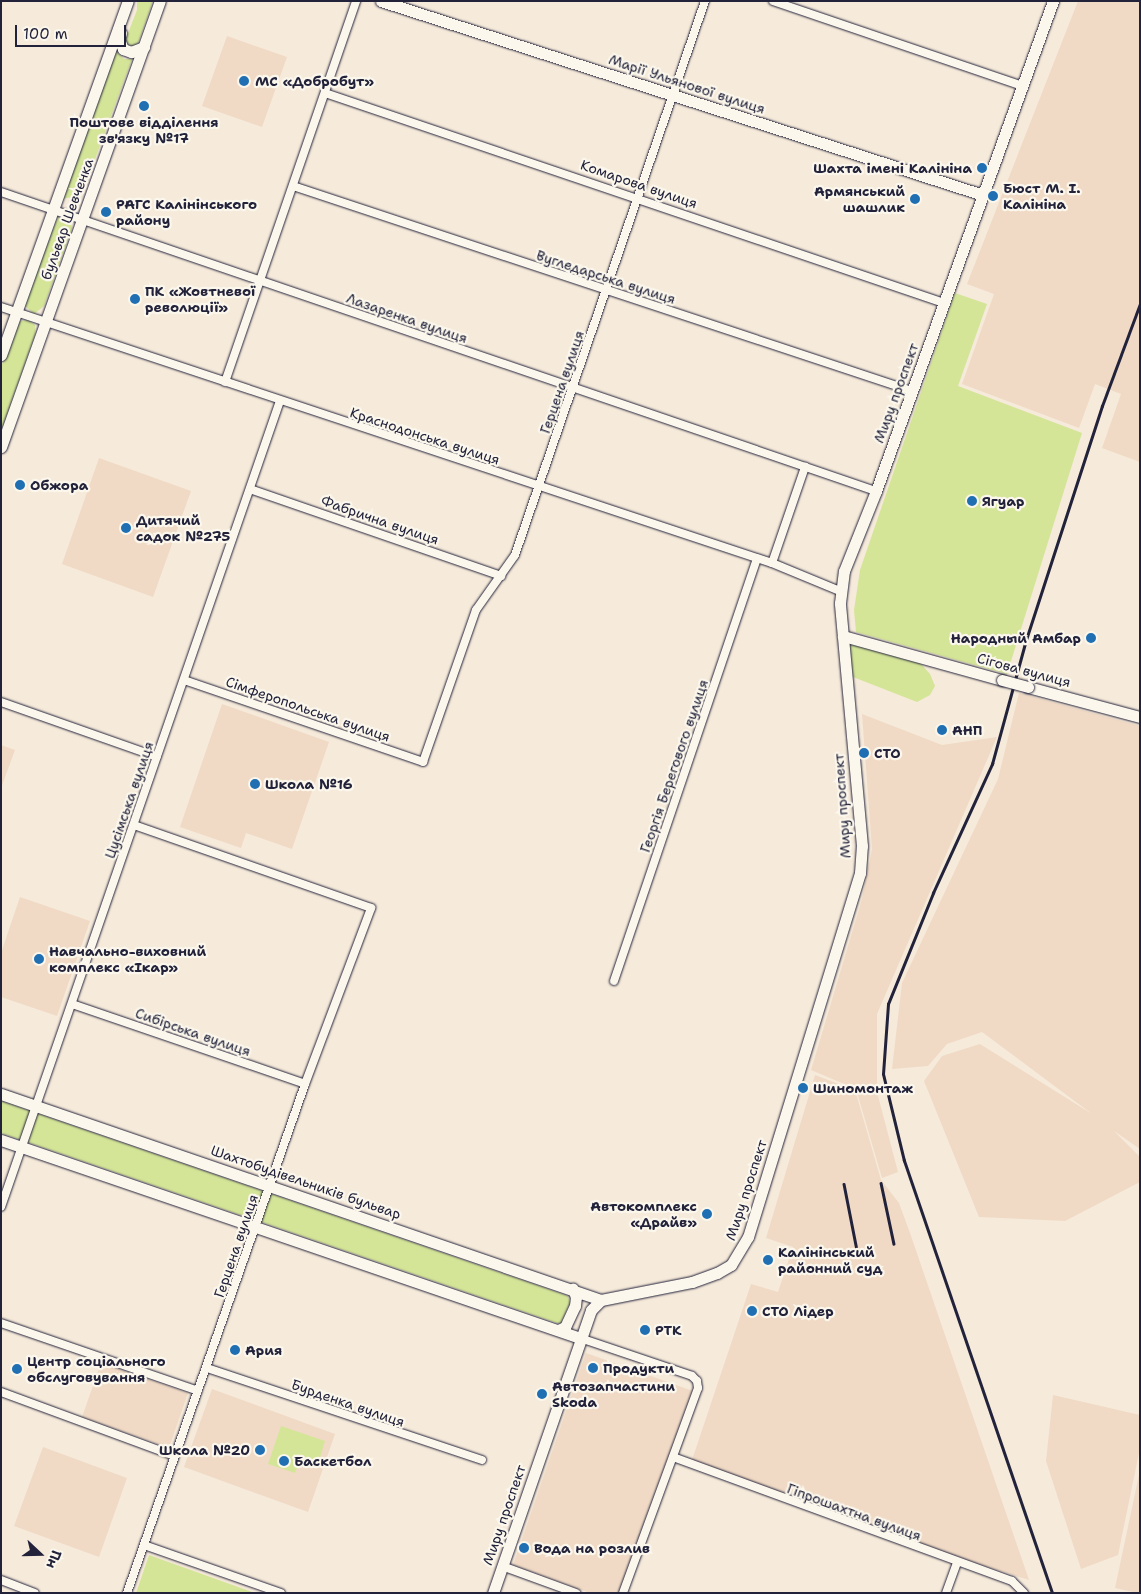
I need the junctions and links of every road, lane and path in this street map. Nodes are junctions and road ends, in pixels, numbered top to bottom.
1 (160, 1) edge
2 (356, 1) edge
3 (381, 1) edge
4 (705, 1) edge
5 (773, 1) edge
6 (1054, 1) edge
7 (128, 2) edge
8 (144, 47) junction
9 (1023, 86) junction
10 (325, 93) junction
11 (673, 96) junction
12 (292, 186) junction
13 (1, 192) edge
14 (983, 195) junction
15 (638, 197) junction
16 (53, 210) junction
17 (82, 220) junction
18 (260, 281) junction
19 (606, 290) junction
20 (944, 303) junction
21 (1, 307) edge
22 (16, 312) junction
23 (45, 322) junction
24 (1, 355) edge
25 (225, 382) junction
26 (573, 388) junction
27 (912, 391) junction
28 (280, 401) junction
29 (1, 447) edge
30 (805, 467) junction
31 (539, 487) junction
32 (250, 489) junction
33 (876, 491) junction
34 (757, 559) junction
35 (772, 563) junction
36 (502, 576) junction
37 (840, 590) junction
38 (843, 636) junction
39 (184, 680) junction
40 (1, 702) edge
41 (1140, 717) edge
42 (157, 757) junction
43 (423, 762) joint
44 (134, 825) junction
45 (614, 981) dead end
46 (72, 1004) junction
47 (305, 1084) junction
48 (1, 1094) edge
49 (37, 1106) junction
50 (1, 1140) edge
51 (23, 1147) junction
52 (270, 1186) junction
53 (1, 1207) edge
54 (257, 1226) junction
55 (573, 1289) junction
56 (601, 1300) junction
57 (1, 1323) edge
58 (558, 1330) junction
59 (580, 1338) junction
60 (207, 1368) junction
61 (1, 1392) edge
62 (198, 1392) junction
63 (175, 1456) junction
64 (672, 1457) junction
65 (482, 1460) dead end
66 (144, 1545) junction
67 (957, 1562) junction
68 (502, 1566) junction
69 (1, 1580) edge
70 (35, 1593) edge
71 (127, 1593) edge
72 (281, 1593) edge
73 (493, 1593) edge
74 (576, 1593) edge
75 (623, 1593) edge
76 (946, 1593) edge
77 (1024, 1593) edge

1 - 8 main road, бульвар Шевченка
2 - 10 street
3 - 11 main road, Марії Ульянової вулиця
4 - 11 street, Герцена вулиця
5 - 9 street
6 - 9 main road, Миру проспект
7 - 8 main road
7 - 16 main road, бульвар Шевченка
8 - 17 main road, бульвар Шевченка
9 - 14 main road, Миру проспект
10 - 12 street
10 - 15 street, Комарова вулиця
11 - 14 main road, Марії Ульянової вулиця
11 - 15 street, Герцена вулиця
12 - 18 street
12 - 19 street, Вугледарська вулиця
13 - 16 street, Лазаренка вулиця
14 - 20 main road, Миру проспект
15 - 19 street, Герцена вулиця
15 - 20 street, Комарова вулиця
16 - 17 street, Лазаренка вулиця
16 - 22 main road, бульвар Шевченка
17 - 18 street, Лазаренка вулиця
17 - 23 main road, бульвар Шевченка
18 - 25 street
18 - 26 street, Лазаренка вулиця
19 - 26 street, Герцена вулиця
19 - 27 street, Вугледарська вулиця
20 - 27 main road, Миру проспект
21 - 22 street, Краснодонська вулиця
22 - 23 street, Краснодонська вулиця
22 - 24 main road, бульвар Шевченка
23 - 25 street, Краснодонська вулиця
23 - 29 main road, бульвар Шевченка
25 - 28 street, Краснодонська вулиця
26 - 30 street, Лазаренка вулиця
26 - 31 street, Герцена вулиця
27 - 33 main road, Миру проспект
28 - 31 street, Краснодонська вулиця
28 - 32 street, Цусімська вулиця
30 - 33 street, Лазаренка вулиця
30 - 35 street
31 - 34 street, Краснодонська вулиця
31 - 36 street, Герцена вулиця
32 - 36 street, Фабрична вулиця
32 - 39 street, Цусімська вулиця
33 - 37 main road, Миру проспект
34 - 35 street, Краснодонська вулиця
34 - 45 street, Георгія Берегового вулиця
35 - 37 street, Краснодонська вулиця
36 - 43 street, Герцена вулиця
37 - 38 main road, Миру проспект
38 - 41 main road, Сігова вулиця, bridge
38 - 56 main road, Миру проспект
39 - 42 street, Цусімська вулиця
39 - 43 street, Сімферопольська вулиця
40 - 42 street
42 - 44 street, Цусімська вулиця
44 - 46 street, Цусімська вулиця
44 - 47 street, Герцена вулиця
46 - 47 street, Сибірська вулиця
46 - 49 street, Цусімська вулиця
47 - 52 street, Герцена вулиця
48 - 49 main road, Шахтобудівельників бульвар
49 - 51 street, Цусімська вулиця
49 - 52 main road, Шахтобудівельників бульвар
50 - 51 main road
51 - 53 street, Цусімська вулиця
51 - 54 main road
52 - 54 street, Герцена вулиця
52 - 55 main road, Шахтобудівельників бульвар
54 - 58 main road
54 - 60 street, Герцена вулиця
55 - 56 main road, Шахтобудівельників бульвар
55 - 58 main road
56 - 59 main road, Миру проспект
57 - 62 street
58 - 59 main road
59 - 64 street
59 - 68 main road, Миру проспект
60 - 62 street, Герцена вулиця
60 - 65 street, Бурденка вулиця
61 - 63 street
62 - 63 street, Герцена вулиця
63 - 66 street, Герцена вулиця
64 - 67 street, Гіпрошахтна вулиця
64 - 75 street
66 - 71 street, Герцена вулиця
66 - 72 street
67 - 76 street
67 - 77 street, Гіпрошахтна вулиця
68 - 73 main road, Миру проспект
68 - 74 street
69 - 70 street

